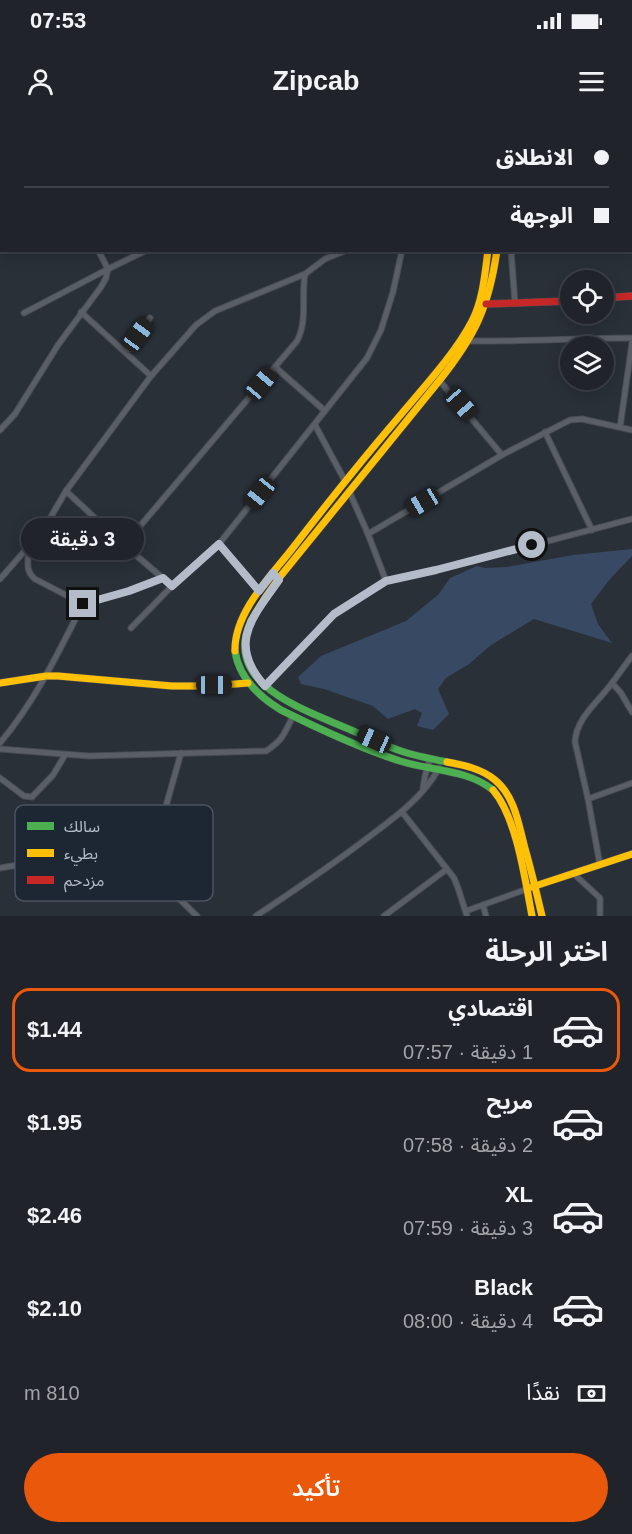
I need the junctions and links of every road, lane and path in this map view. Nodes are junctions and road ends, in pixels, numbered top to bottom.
1 (99, 252) edge
2 (143, 252) edge
3 (342, 252) edge
4 (402, 252) edge
5 (488, 252) edge
6 (496, 252) edge
7 (511, 252) edge
8 (108, 269) junction
9 (305, 274) junction
10 (632, 296) edge
11 (614, 297) edge
12 (560, 301) edge
13 (515, 303) junction
14 (486, 304) junction
15 (81, 312) junction
16 (24, 313) dead end
17 (150, 318) dead end
18 (632, 338) edge
19 (469, 341) junction
20 (632, 343) edge
21 (126, 352) junction
22 (275, 367) junction
23 (152, 376) junction
24 (439, 380) junction
25 (325, 411) junction
26 (315, 425) junction
27 (620, 427) junction
28 (0, 430) edge
29 (632, 430) edge
30 (545, 432) junction
31 (502, 455) junction
32 (345, 481) junction
33 (349, 490) junction
34 (66, 491) junction
35 (632, 519) edge
36 (592, 530) junction
37 (369, 534) junction
38 (219, 544) junction
39 (124, 545) junction
40 (29, 546) junction
41 (273, 573) junction
42 (163, 578) junction
43 (0, 579) edge
44 (279, 580) junction
45 (386, 581) junction
46 (172, 586) junction
47 (259, 591) junction
48 (83, 604) junction
49 (131, 628) dead end
50 (632, 656) edge
51 (241, 672) junction
52 (47, 676) junction
53 (0, 683) edge
54 (248, 683) junction
55 (612, 683) junction
56 (234, 685) junction
57 (265, 686) junction
58 (632, 712) edge
59 (292, 716) junction
60 (0, 743) edge
61 (0, 749) edge
62 (181, 753) junction
63 (65, 755) junction
64 (430, 759) junction
65 (441, 761) junction
66 (428, 768) junction
67 (438, 770) junction
68 (0, 778) edge
69 (632, 783) edge
70 (423, 790) junction
71 (588, 799) junction
72 (166, 805) edge
73 (402, 812) junction
74 (632, 854) edge
75 (15, 865) edge
76 (600, 865) junction
77 (0, 868) edge
78 (447, 869) junction
79 (574, 874) junction
80 (535, 886) junction
81 (527, 889) junction
82 (182, 901) edge
83 (483, 905) junction
84 (398, 907) junction
85 (467, 914) edge
86 (198, 916) edge
87 (256, 916) edge
88 (384, 916) edge
89 (400, 916) edge
90 (486, 916) edge
91 (532, 916) edge
92 (542, 916) edge
93 (600, 916) edge

1 - 8 street
2 - 8 street
3 - 9 street
4 - 25 street
5 - 32 main road
6 - 14 main road
7 - 13 street
8 - 15 street
8 - 16 street
9 - 22 street
9 - 23 street
10 - 11 main road
12 - 13 main road
13 - 14 main road
14 - 19 main road
15 - 21 street
15 - 28 street
17 - 21 street
18 - 19 street
19 - 24 main road
20 - 27 street
21 - 23 street
22 - 25 street
22 - 39 street
23 - 34 street
24 - 31 street
24 - 33 main road
25 - 26 street
26 - 32 street
26 - 38 street
27 - 29 street
27 - 30 street
30 - 31 street
30 - 36 street
31 - 37 street
32 - 41 main road
33 - 37 street
33 - 44 main road
34 - 39 street
34 - 40 street
35 - 36 street
36 - 45 street
37 - 45 street
38 - 46 street
38 - 47 street
39 - 42 street
40 - 43 street
40 - 48 street
41 - 44 main road
41 - 47 main road
42 - 46 street
42 - 48 street
44 - 57 main road
45 - 57 street
46 - 49 street
47 - 51 main road
48 - 52 street
50 - 55 street
51 - 54 main road
51 - 56 main road
52 - 53 main road
52 - 56 main road
52 - 60 street
54 - 56 main road
54 - 59 main road
55 - 58 street
55 - 71 street
57 - 64 main road
59 - 62 street
59 - 66 main road
61 - 63 street
62 - 63 street
62 - 72 street
63 - 68 street
64 - 65 main road
64 - 66 street
65 - 67 street
65 - 80 main road
66 - 67 main road
66 - 70 street
67 - 70 street
67 - 81 main road
69 - 71 street
70 - 73 street
71 - 76 street
73 - 78 street
73 - 87 street
74 - 76 main road
75 - 77 street
76 - 79 main road
78 - 84 street
78 - 85 street
79 - 80 main road
79 - 93 street
80 - 81 main road
80 - 92 main road
81 - 83 street
81 - 91 main road
82 - 86 street
83 - 85 street
83 - 90 street
84 - 88 street
84 - 89 street

